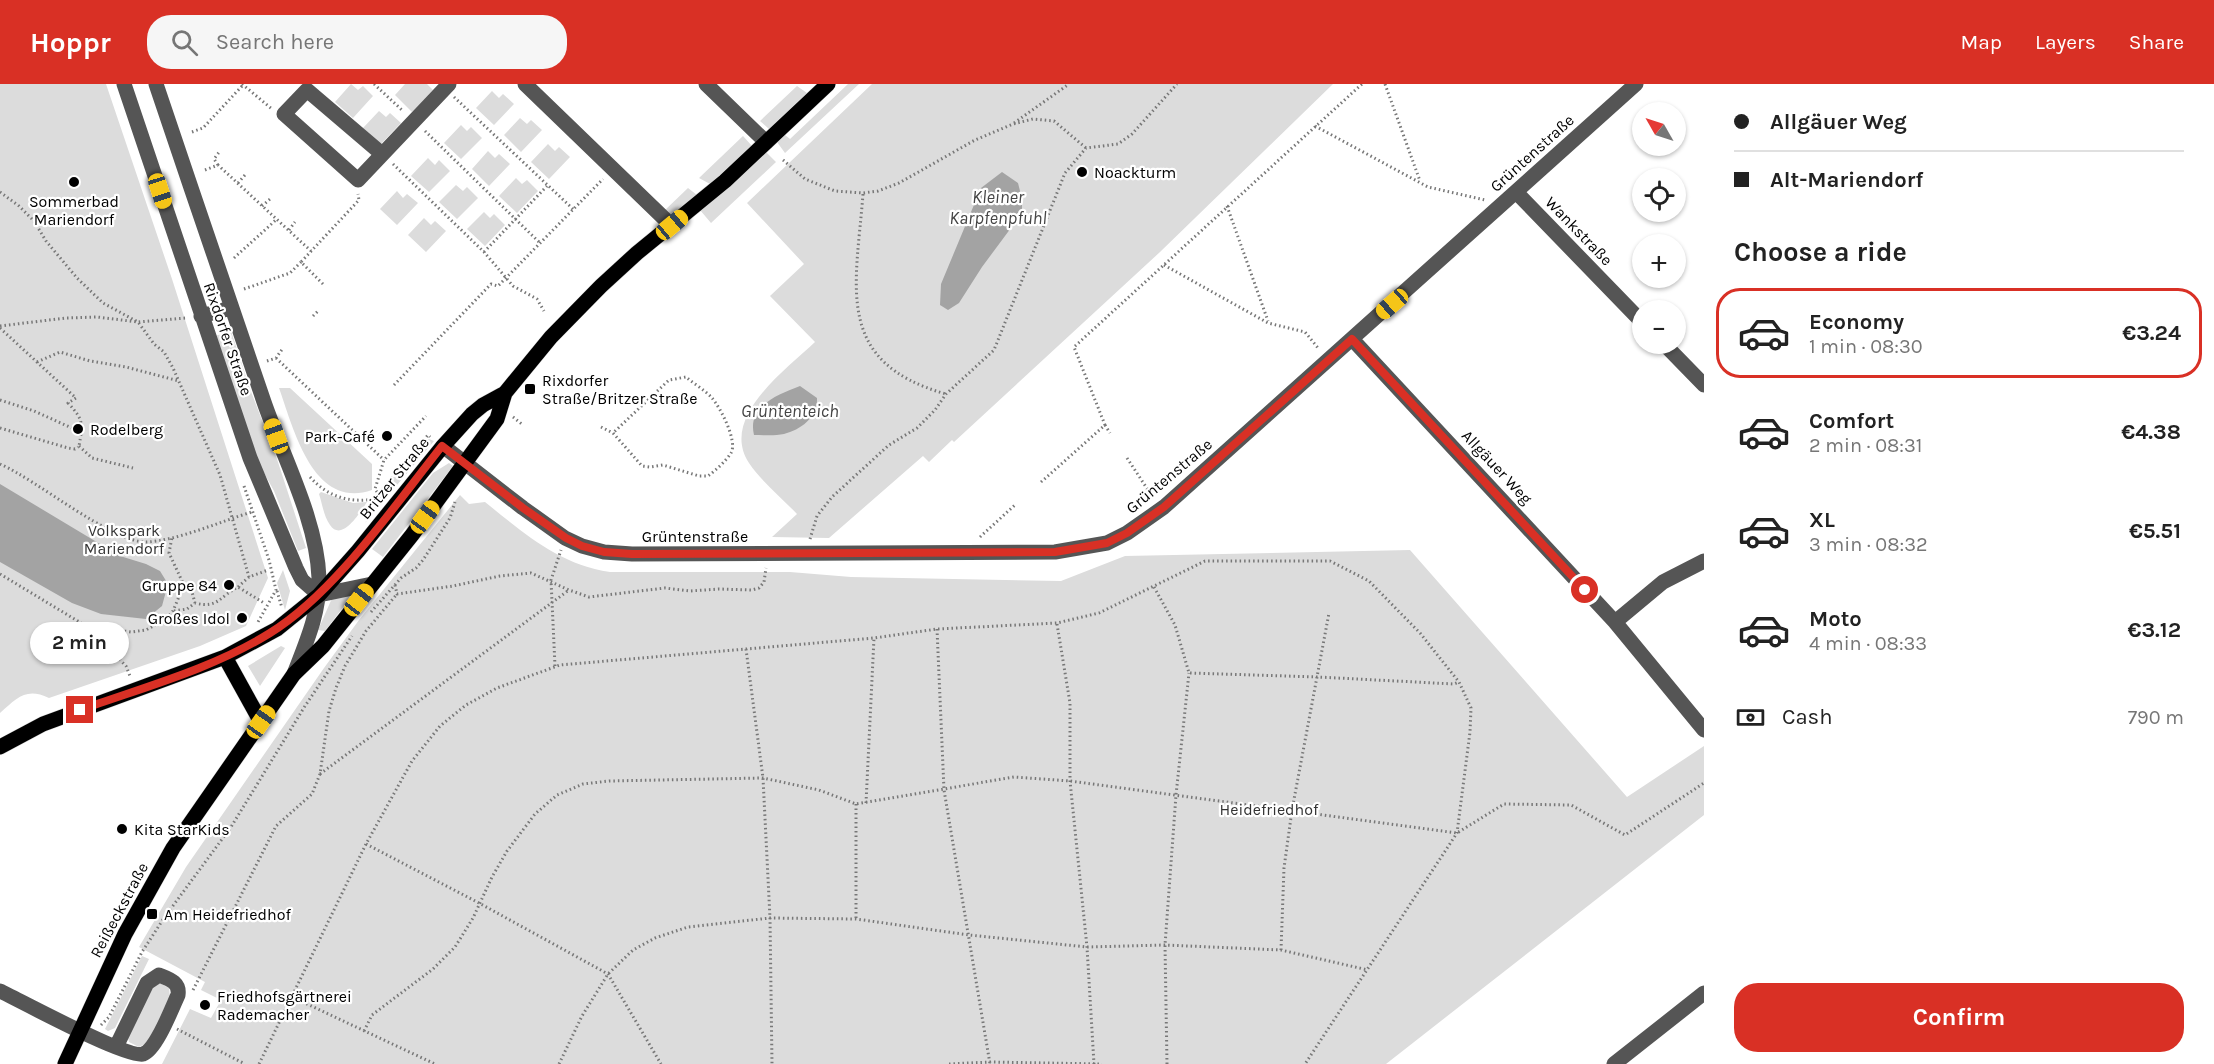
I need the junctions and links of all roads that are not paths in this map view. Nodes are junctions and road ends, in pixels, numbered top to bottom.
1 (124, 84) edge
2 (156, 84) edge
3 (525, 84) edge
4 (706, 84) edge
5 (828, 84) edge
6 (1636, 84) edge
7 (450, 89) edge
8 (766, 142) junction
9 (385, 157) junction
10 (1516, 192) junction
11 (672, 225) junction
12 (231, 308) junction
13 (1632, 312) edge
14 (194, 317) junction
15 (1352, 339) junction
16 (1674, 354) edge
17 (1704, 385) edge
18 (505, 393) junction
19 (442, 446) junction
20 (464, 463) junction
21 (1704, 561) edge
22 (372, 584) junction
23 (319, 595) junction
24 (1615, 622) junction
25 (225, 657) junction
26 (294, 674) junction
27 (261, 722) junction
28 (1704, 730) edge
29 (0, 747) edge
30 (0, 991) edge
31 (1704, 993) edge
32 (86, 1033) junction
33 (116, 1047) junction
34 (65, 1064) edge
35 (1614, 1064) edge

1 - 14 street, Rixdorfer Straße
2 - 12 street, Rixdorfer Straße
3 - 11 street
4 - 8 street
5 - 8 main road, Britzer Straße
6 - 10 street, Grüntenstraße
7 - 9 street
8 - 11 main road, Britzer Straße
9 - 9 street
10 - 13 street, Wankstraße
10 - 15 street, Grüntenstraße
11 - 18 main road, Britzer Straße
12 - 14 street
12 - 23 street, Rixdorfer Straße
14 - 23 street, Rixdorfer Straße
15 - 20 street, Grüntenstraße
15 - 24 street, Allgäuer Weg
16 - 17 street
18 - 19 main road, Britzer Straße
18 - 20 main road, Britzer Straße
19 - 20 street, Grüntenstraße
19 - 23 main road, Britzer Straße
20 - 22 main road, Britzer Straße
21 - 24 street
22 - 23 street, Britzer Straße
22 - 26 main road, Britzer Straße
23 - 25 main road, Britzer Straße
23 - 26 street, Rixdorfer Straße
24 - 28 street, Allgäuer Weg
25 - 27 main road
25 - 29 main road, Britzer Straße
26 - 27 main road, Britzer Straße
27 - 32 main road, Reißeckstraße
30 - 32 street
31 - 35 street
32 - 33 street
32 - 34 main road, Reißeckstraße
33 - 33 street

